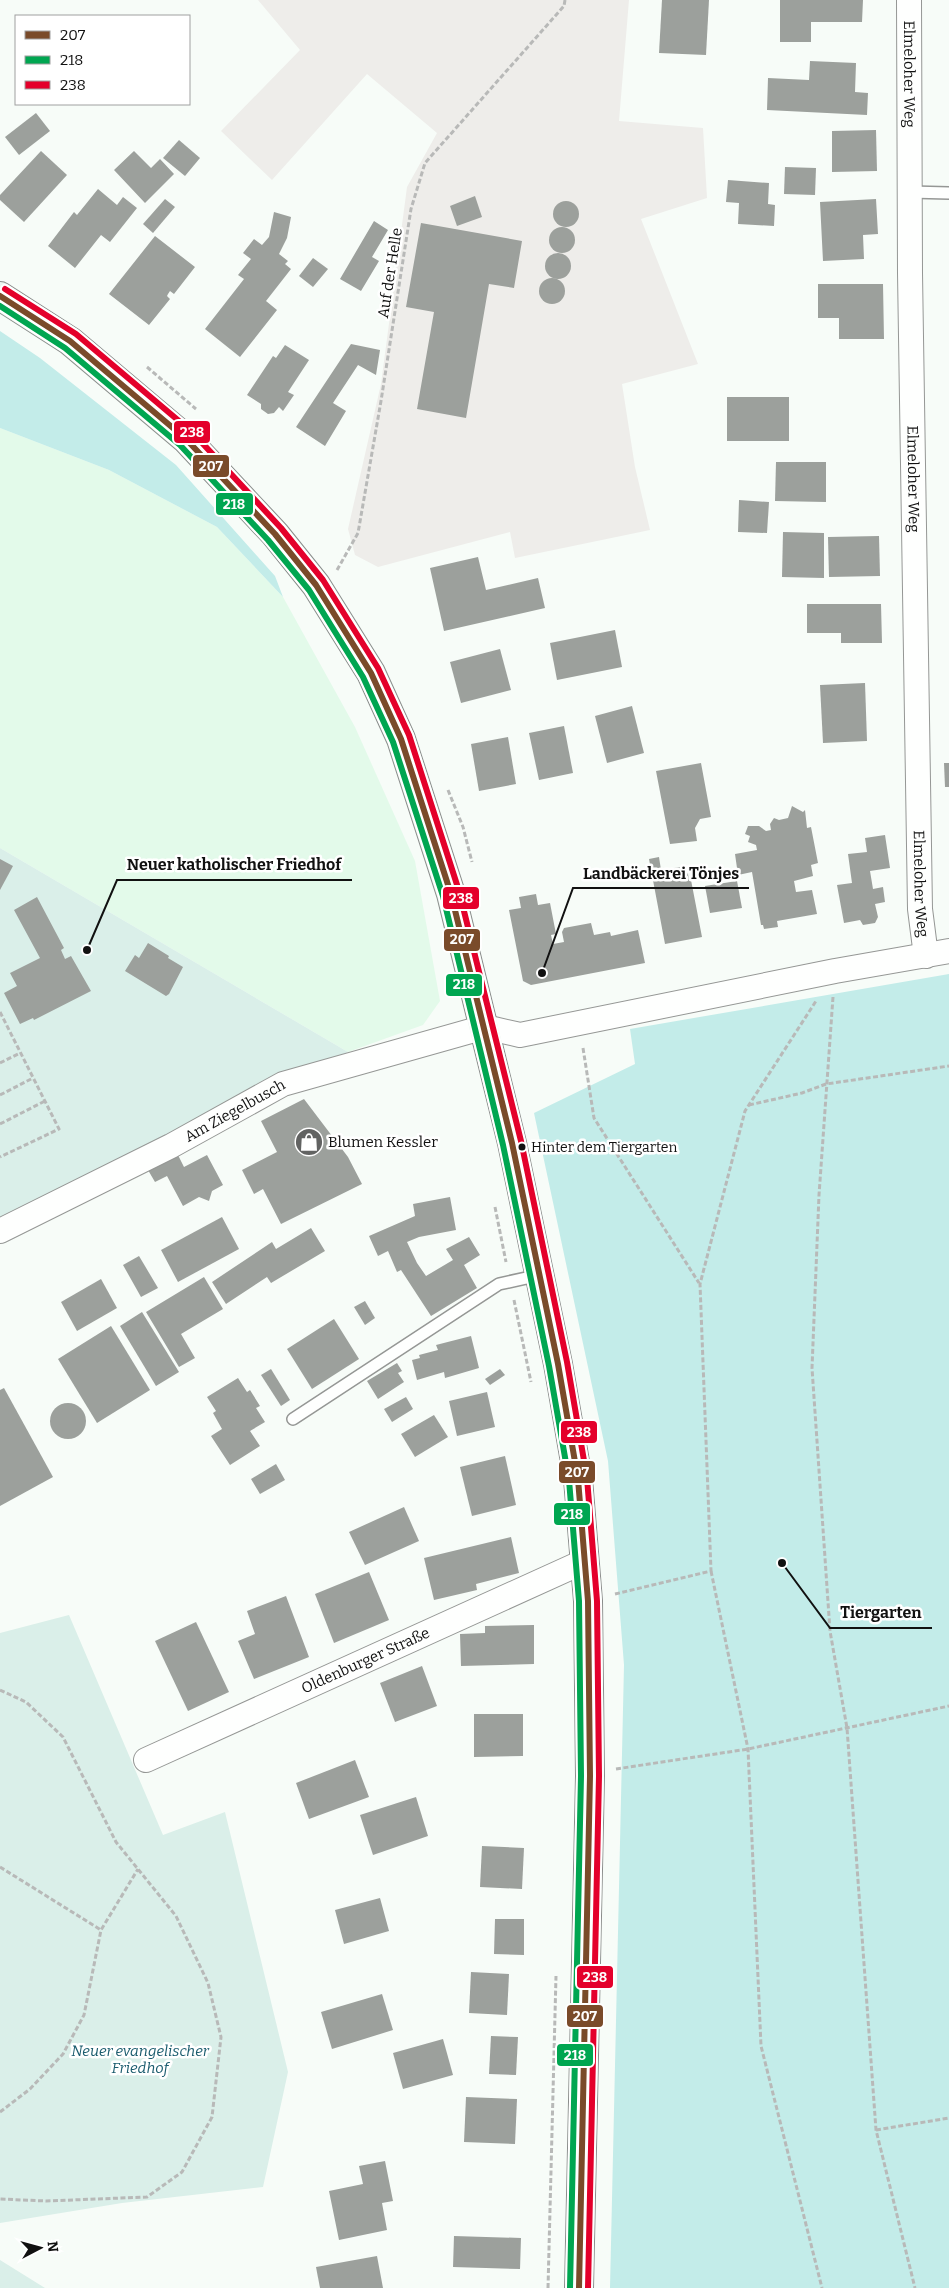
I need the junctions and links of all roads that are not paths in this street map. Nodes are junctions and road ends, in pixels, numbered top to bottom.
1 (909, 0) edge
2 (910, 192) junction
3 (949, 193) edge
4 (0, 296) edge
5 (938, 953) edge
6 (485, 1027) junction
7 (0, 1231) edge
8 (540, 1275) junction
9 (292, 1419) dead end
10 (585, 1561) junction
11 (146, 1760) dead end
12 (579, 2288) edge

1 - 2 street, Elmeloher Weg
2 - 3 lane
2 - 5 street, Elmeloher Weg
4 - 6 main road
5 - 6 street
6 - 7 street, Am Ziegelbusch
6 - 8 main road
8 - 9 lane
8 - 10 main road
10 - 11 street, Oldenburger Straße
10 - 12 main road

